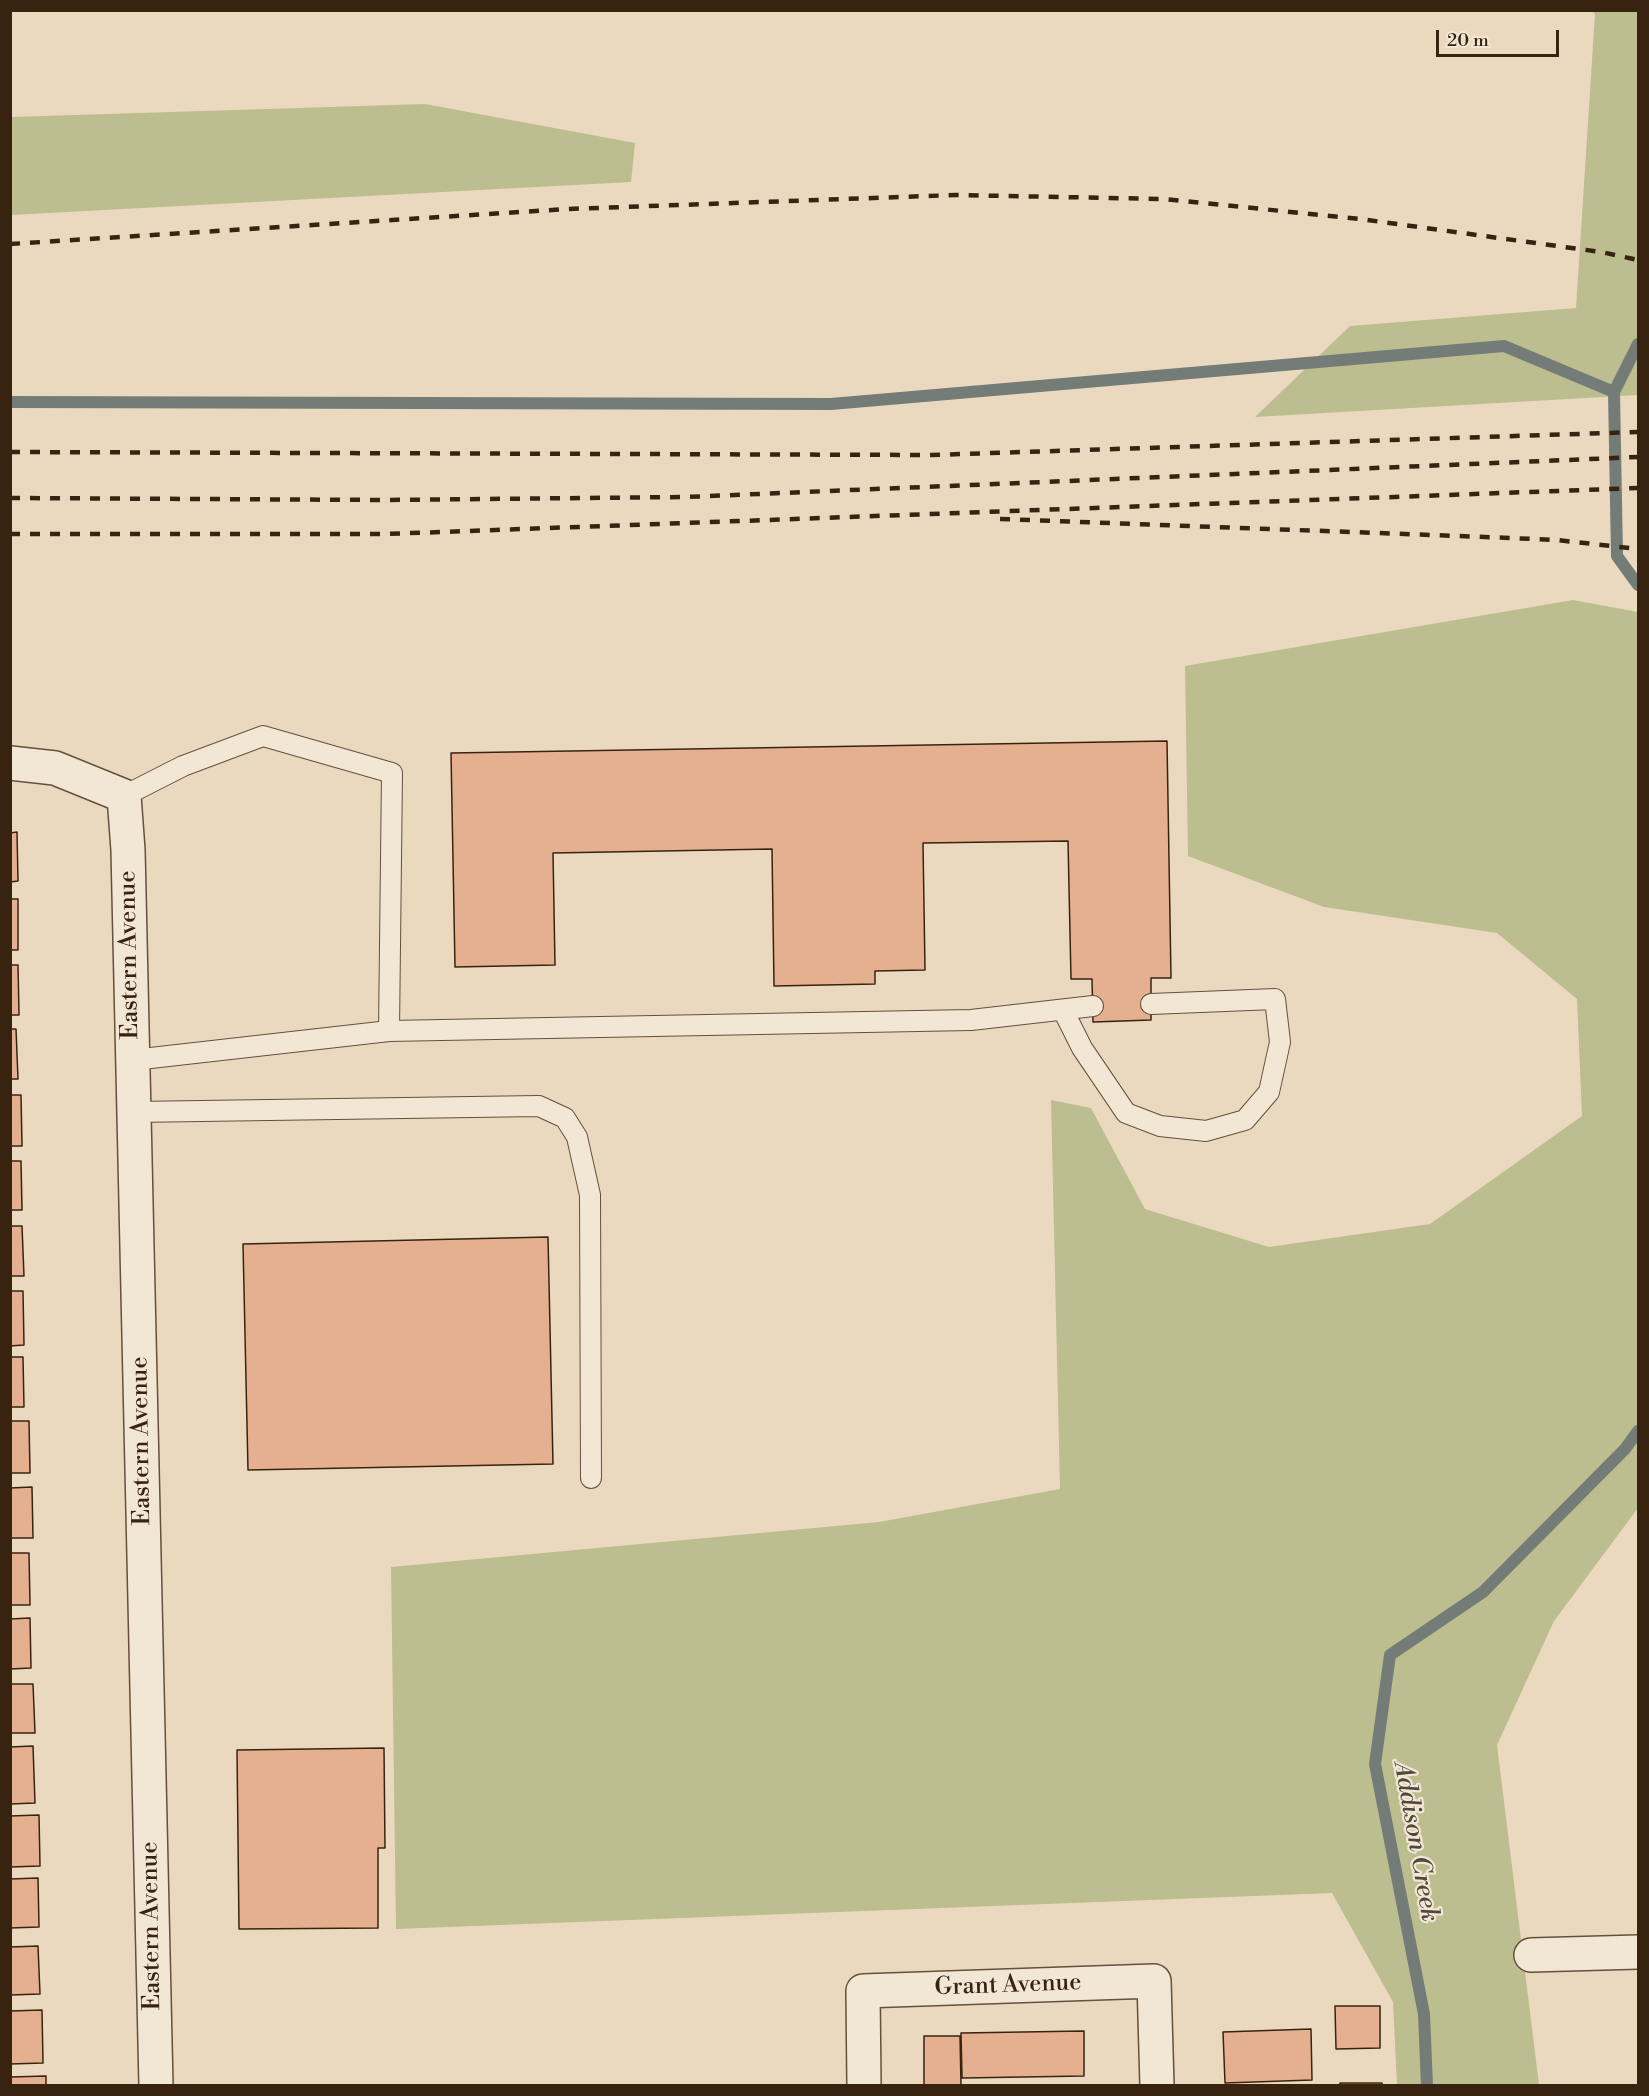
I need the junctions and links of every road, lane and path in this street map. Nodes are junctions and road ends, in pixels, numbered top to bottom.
1 (10, 763) edge
2 (124, 796) junction
3 (1151, 1004) dead end
4 (1093, 1006) dead end
5 (1063, 1010) junction
6 (389, 1031) junction
7 (133, 1060) junction
8 (134, 1112) junction
9 (591, 1478) dead end
10 (1638, 1952) edge
11 (1531, 1955) dead end
12 (156, 2085) edge
13 (864, 2085) edge
14 (1157, 2085) edge

1 - 2 street
2 - 6 lane
2 - 7 street, Eastern Avenue
3 - 5 lane
4 - 5 lane
5 - 6 lane
6 - 7 lane
7 - 8 street, Eastern Avenue
8 - 9 lane
8 - 12 street, Eastern Avenue
10 - 11 street
13 - 14 street, Grant Avenue

